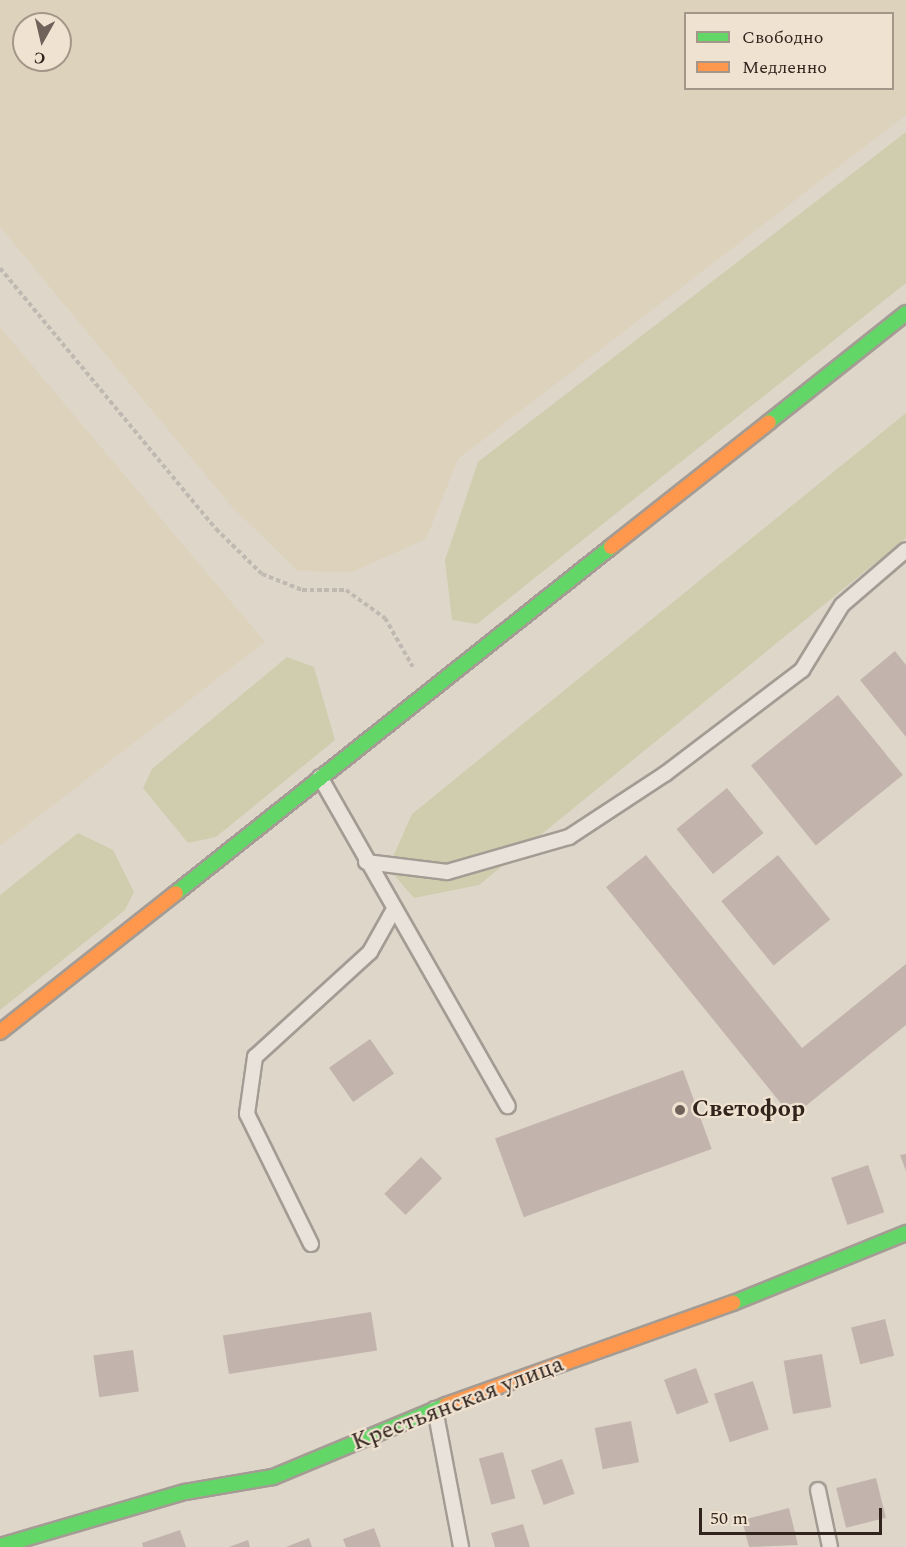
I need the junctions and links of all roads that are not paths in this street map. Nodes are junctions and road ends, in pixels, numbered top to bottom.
1 (906, 313) edge
2 (906, 550) edge
3 (320, 777) junction
4 (366, 862) junction
5 (393, 911) junction
6 (0, 1032) edge
7 (508, 1106) dead end
8 (906, 1233) edge
9 (311, 1245) dead end
10 (435, 1409) junction
11 (818, 1490) dead end
12 (0, 1546) edge
13 (461, 1547) edge
14 (830, 1547) edge

1 - 3 street
2 - 4 lane
3 - 4 lane
3 - 6 street
4 - 5 lane
5 - 7 lane
5 - 9 lane
8 - 10 street, Крестьянская улица
10 - 12 street, Крестьянская улица
10 - 13 lane
11 - 14 lane

